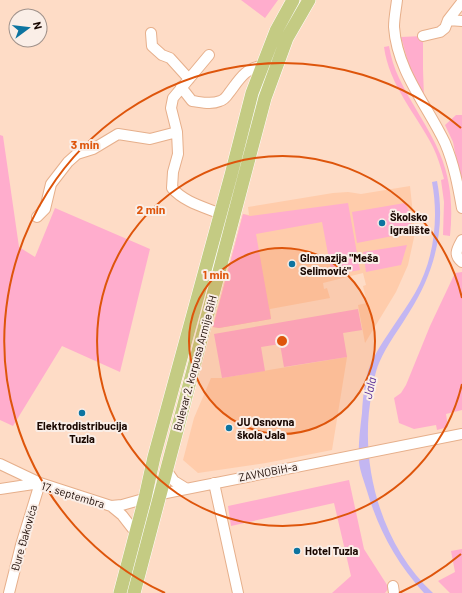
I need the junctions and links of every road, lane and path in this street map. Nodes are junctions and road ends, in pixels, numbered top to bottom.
1 (293, 0) edge
2 (309, 0) edge
3 (397, 0) edge
4 (462, 2) edge
5 (448, 20) junction
6 (462, 21) edge
7 (151, 33) dead end
8 (423, 36) dead end
9 (209, 55) dead end
10 (262, 66) junction
11 (189, 79) junction
12 (181, 87) junction
13 (177, 132) junction
14 (462, 208) edge
15 (221, 214) junction
16 (37, 217) dead end
17 (461, 243) edge
18 (462, 262) edge
19 (462, 434) edge
20 (0, 464) edge
21 (167, 471) junction
22 (40, 483) junction
23 (214, 483) junction
24 (0, 488) edge
25 (187, 489) junction
26 (161, 494) junction
27 (145, 498) junction
28 (111, 506) junction
29 (136, 533) junction
30 (9, 593) edge
31 (120, 593) edge
32 (134, 593) edge
33 (238, 593) edge

1 - 10 main road, Bulevar 2. korpusa Armije BiH
2 - 21 main road, Bulevar 2. korpusa Armije BiH
3 - 14 street
4 - 5 street
5 - 6 street
5 - 8 street
7 - 11 street
9 - 11 street
10 - 12 street
10 - 15 main road, Bulevar 2. korpusa Armije BiH
11 - 12 street
12 - 13 street
13 - 15 street
13 - 16 street
15 - 27 main road, Bulevar 2. korpusa Armije BiH
17 - 18 street
19 - 23 street, ZAVNOBiH-a
20 - 22 street
21 - 25 street
21 - 26 main road, Bulevar 2. korpusa Armije BiH
22 - 24 street, 17. septembra
22 - 28 street, 17. septembra
22 - 30 street, Đure Đakovića
23 - 25 street, ZAVNOBiH-a
23 - 33 street
25 - 26 street
26 - 27 street, 17. septembra
26 - 32 main road, Bulevar 2. korpusa Armije BiH
27 - 28 street, 17. septembra
27 - 29 main road, Bulevar 2. korpusa Armije BiH
28 - 29 street
29 - 31 main road, Bulevar 2. korpusa Armije BiH

